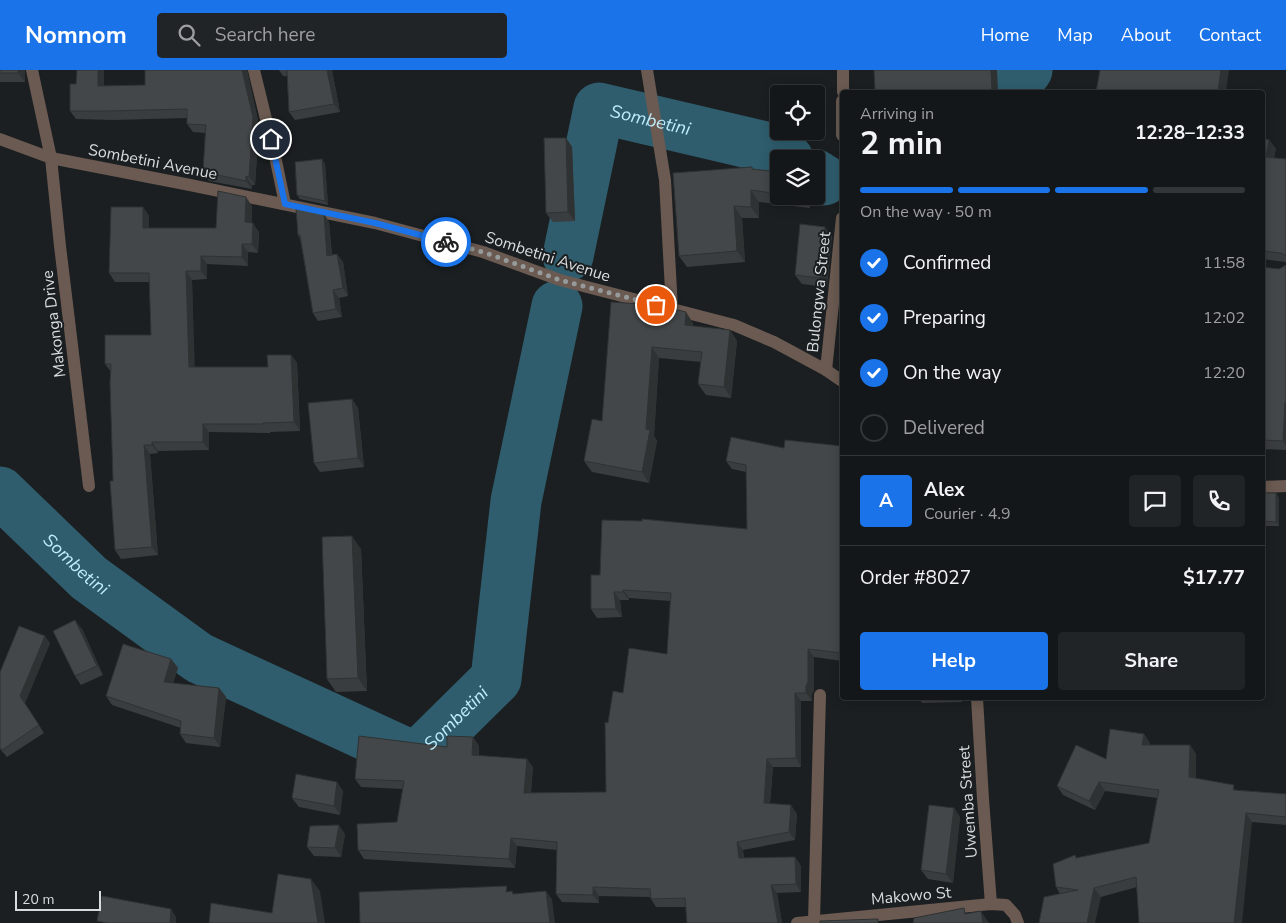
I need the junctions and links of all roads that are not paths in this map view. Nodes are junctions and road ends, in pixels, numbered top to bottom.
1 (32, 70) edge
2 (254, 70) edge
3 (647, 70) edge
4 (843, 70) edge
5 (843, 90) edge
6 (0, 139) edge
7 (52, 158) junction
8 (285, 204) junction
9 (840, 237) edge
10 (672, 309) junction
11 (826, 370) junction
12 (840, 380) edge
13 (89, 486) dead end
14 (1286, 486) edge
15 (1265, 487) edge
16 (820, 696) dead end
17 (977, 700) edge
18 (991, 904) junction
19 (814, 921) junction
20 (798, 923) edge
21 (1018, 923) edge

1 - 7 street, Makonga Drive
2 - 8 street
3 - 10 street
4 - 5 street
6 - 7 street, Sombetini Avenue
7 - 8 street, Sombetini Avenue
7 - 13 street, Makonga Drive
8 - 10 street, Sombetini Avenue
9 - 11 street, Bulongwa Street
10 - 11 street, Sombetini Avenue
11 - 12 street, Sombetini Avenue
14 - 15 street
16 - 19 street
17 - 18 street, Uwemba Street
18 - 19 street, Makowo St
18 - 21 street, Makowo St
19 - 20 street, Makowo St

